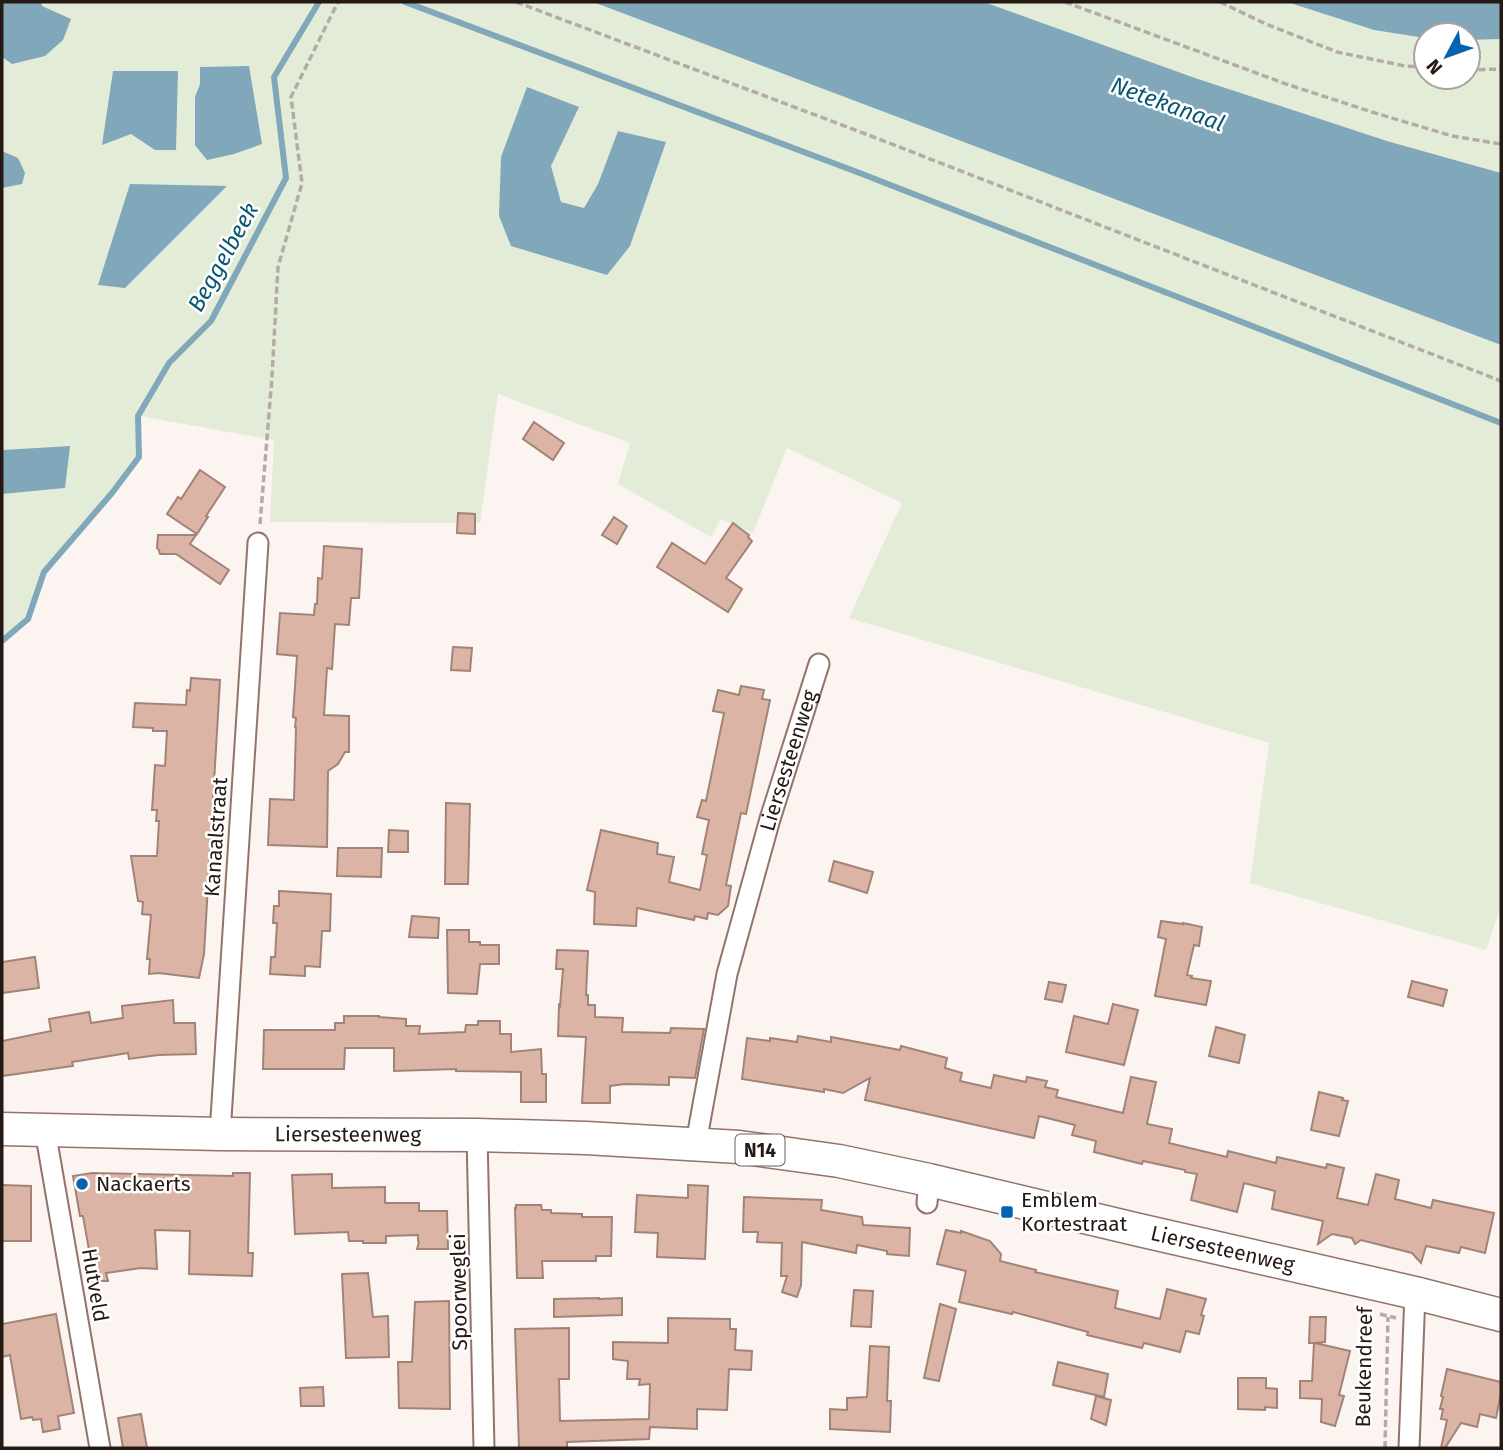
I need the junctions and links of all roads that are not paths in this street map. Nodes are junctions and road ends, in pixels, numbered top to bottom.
1 (258, 544) road end
2 (819, 664) dead end
3 (2, 1129) edge
4 (45, 1130) junction
5 (220, 1134) junction
6 (477, 1135) junction
7 (696, 1143) junction
8 (1402, 1290) junction
9 (1501, 1315) edge
10 (100, 1448) edge
11 (484, 1448) edge
12 (1409, 1448) edge

1 - 5 street, Kanaalstraat
2 - 7 street, Liersesteenweg
3 - 4 main road, Liersesteenweg / N14
4 - 5 main road, Liersesteenweg / N14
4 - 10 street, Hutveld
5 - 6 main road, Liersesteenweg / N14
6 - 7 main road, Liersesteenweg / N14
6 - 11 street, Spoorweglei
7 - 8 main road, Liersesteenweg / N14
8 - 9 main road, Liersesteenweg / N14
8 - 12 street

